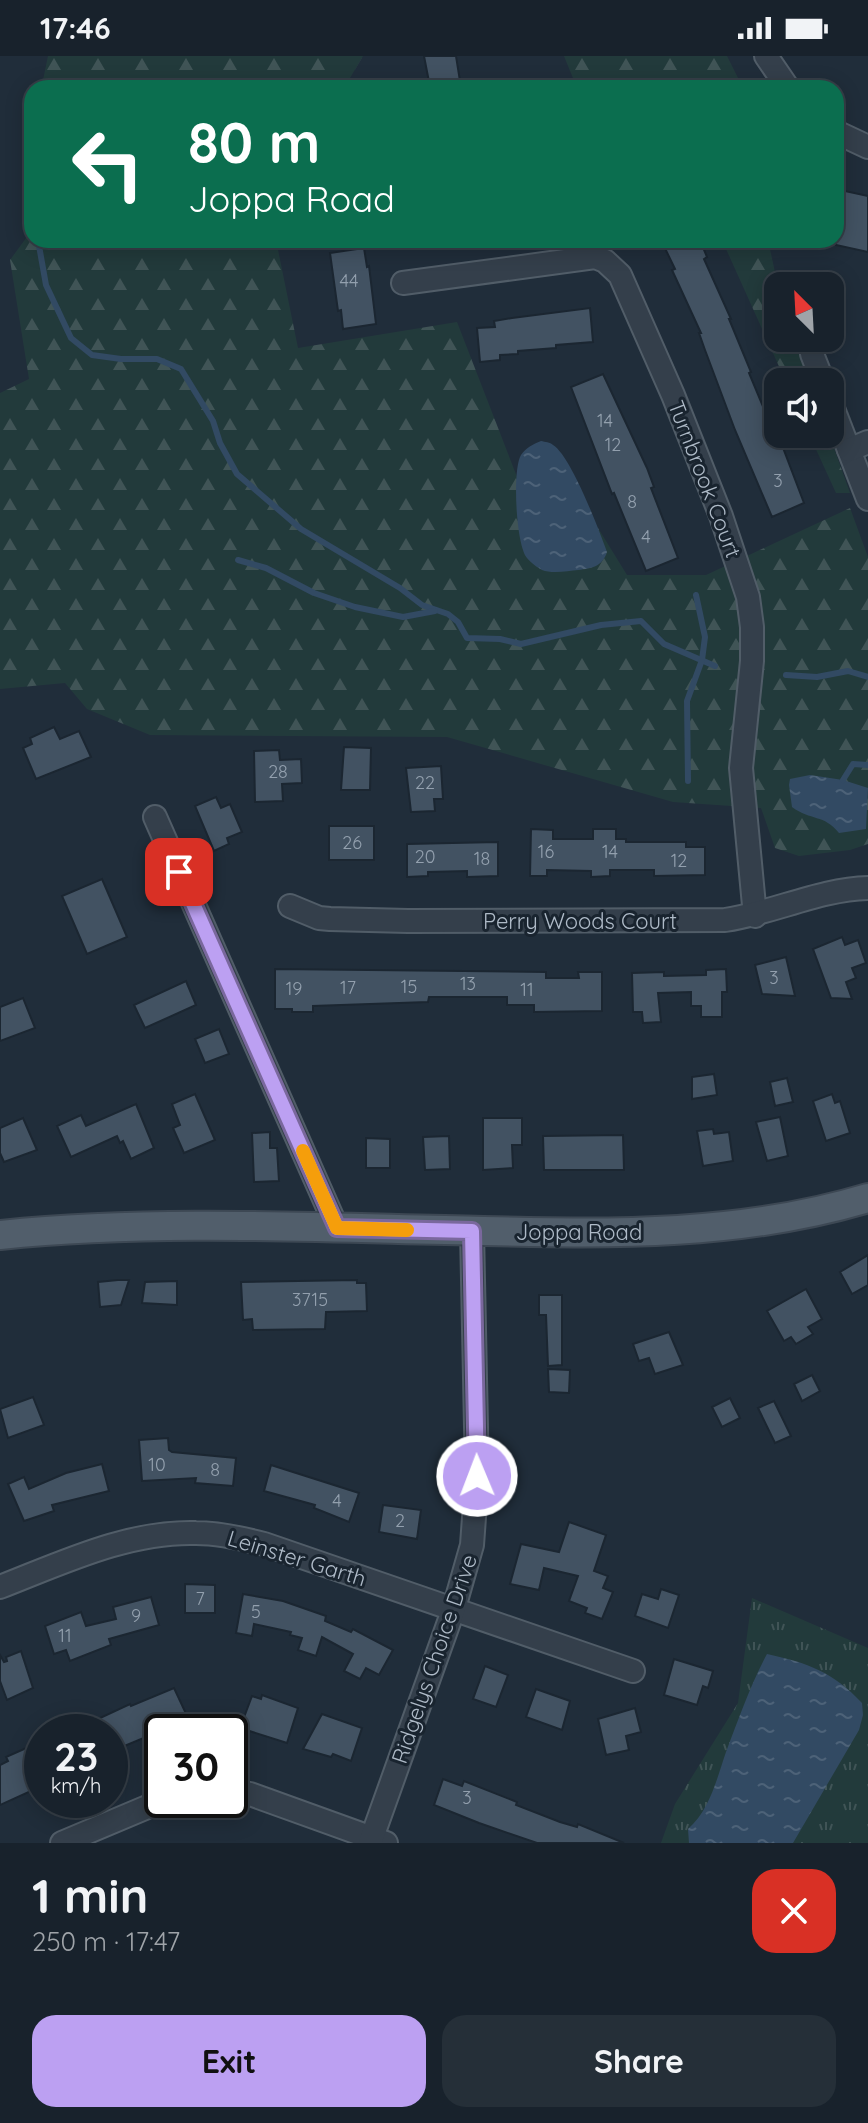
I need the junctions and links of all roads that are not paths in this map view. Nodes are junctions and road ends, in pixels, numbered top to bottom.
1 (766, 56) edge
2 (782, 80) edge
3 (844, 136) edge
4 (868, 147) edge
5 (403, 283) dead end
6 (812, 354) dead end
7 (818, 368) edge
8 (844, 423) edge
9 (859, 446) edge
10 (868, 499) edge
11 (155, 817) dead end
12 (868, 888) edge
13 (290, 906) dead end
14 (755, 916) junction
15 (866, 1203) edge
16 (337, 1228) junction
17 (472, 1231) junction
18 (0, 1235) edge
19 (0, 1587) edge
20 (454, 1608) junction
21 (633, 1671) dead end
22 (248, 1794) edge
23 (144, 1808) edge
24 (376, 1841) edge
25 (62, 1843) edge

1 - 2 street
3 - 4 street
5 - 14 street, Turnbrook Court
6 - 7 street
8 - 9 street
9 - 10 street
11 - 16 street
12 - 14 street, Perry Woods Court
13 - 14 street, Perry Woods Court
15 - 17 main road, Joppa Road
16 - 17 main road, Joppa Road
16 - 18 main road, Joppa Road
17 - 20 street, Ridgelys Choice Drive
19 - 20 street, Leinster Garth
20 - 21 street, Leinster Garth
20 - 24 street, Ridgelys Choice Drive
22 - 24 street
23 - 25 street

